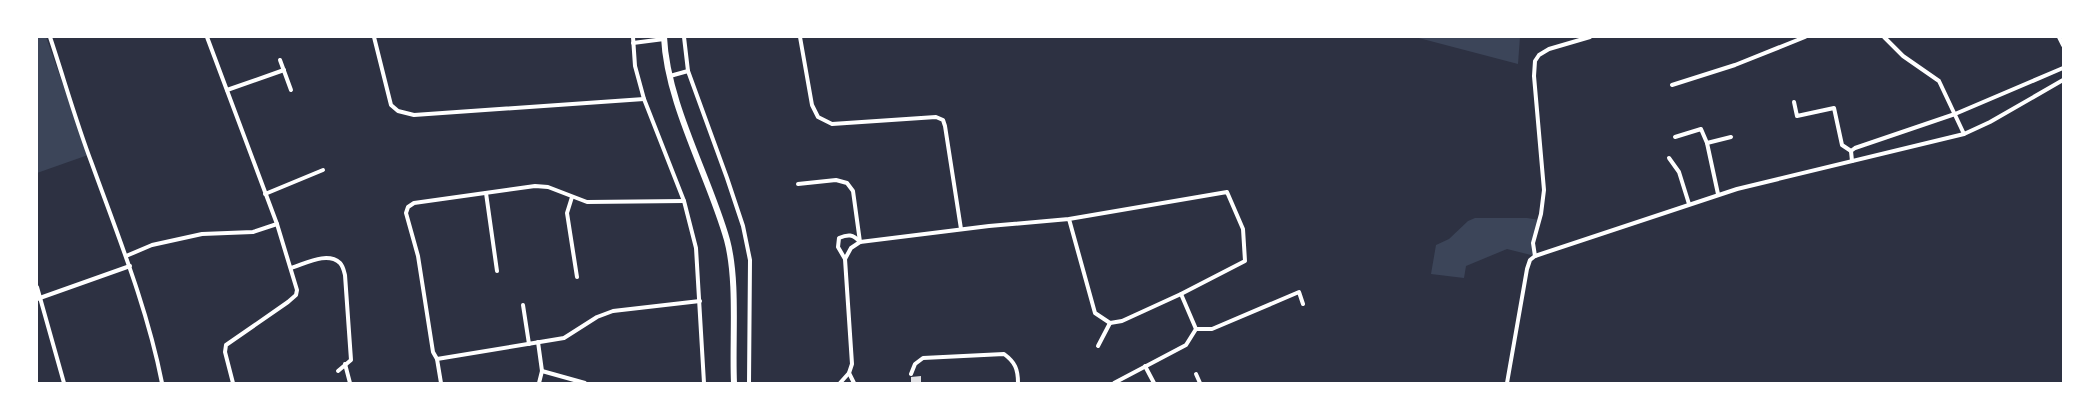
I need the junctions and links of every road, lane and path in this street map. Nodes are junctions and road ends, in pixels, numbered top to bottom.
1 (50, 37) edge
2 (207, 37) edge
3 (374, 37) edge
4 (633, 37) edge
5 (684, 37) edge
6 (800, 37) edge
7 (1590, 37) edge
8 (1805, 37) edge
9 (1884, 37) edge
10 (2059, 37) edge
11 (664, 38) edge
12 (633, 43) junction
13 (2063, 45) edge
14 (280, 60) dead end
15 (2063, 68) edge
16 (284, 70) junction
17 (688, 71) junction
18 (670, 76) junction
19 (2063, 80) edge
20 (1672, 85) dead end
21 (227, 90) junction
22 (291, 90) dead end
23 (644, 99) junction
24 (1794, 102) dead end
25 (1955, 114) junction
26 (1964, 134) junction
27 (1675, 137) dead end
28 (1730, 137) dead end
29 (1707, 143) junction
30 (1851, 152) junction
31 (1669, 158) dead end
32 (1852, 161) junction
33 (323, 170) dead end
34 (798, 184) dead end
35 (486, 193) junction
36 (265, 194) junction
37 (1718, 194) junction
38 (572, 197) junction
39 (684, 200) junction
40 (1689, 204) junction
41 (1069, 219) junction
42 (277, 224) junction
43 (961, 229) junction
44 (860, 242) junction
45 (126, 256) junction
46 (1535, 256) junction
47 (845, 259) junction
48 (130, 266) junction
49 (291, 268) junction
50 (497, 271) dead end
51 (576, 277) dead end
52 (37, 287) edge
53 (1181, 294) junction
54 (39, 299) edge
55 (700, 301) junction
56 (1303, 304) dead end
57 (523, 305) dead end
58 (1110, 323) junction
59 (1196, 329) junction
60 (538, 342) junction
61 (529, 344) junction
62 (1098, 346) dead end
63 (437, 359) junction
64 (345, 364) junction
65 (1145, 366) junction
66 (542, 371) junction
67 (338, 372) dead end
68 (849, 373) junction
69 (911, 374) dead end
70 (1196, 374) dead end
71 (64, 383) edge
72 (162, 383) edge
73 (234, 383) edge
74 (350, 383) edge
75 (441, 383) edge
76 (539, 383) edge
77 (585, 383) edge
78 (704, 383) edge
79 (734, 383) edge
80 (749, 383) edge
81 (840, 383) edge
82 (854, 383) edge
83 (1018, 383) edge
84 (1114, 383) edge
85 (1154, 383) edge
86 (1200, 383) edge
87 (1507, 383) edge

1 - 45 street
2 - 21 street
3 - 23 street
4 - 12 street
5 - 17 street
6 - 43 street
7 - 46 street
8 - 20 street
9 - 25 street
10 - 13 street
11 - 12 street
11 - 18 main road
12 - 23 street
14 - 16 street
15 - 25 street
16 - 21 street
16 - 22 street
17 - 18 street
17 - 80 street
18 - 79 main road
19 - 26 street
21 - 36 street
23 - 39 street
24 - 30 street
25 - 26 street
25 - 30 street
26 - 32 street
27 - 29 street
28 - 29 street
29 - 37 street
30 - 32 street
31 - 40 street
32 - 37 street
33 - 36 street
34 - 44 street
35 - 38 street
35 - 50 street
35 - 63 street
36 - 42 street
37 - 40 street
38 - 39 street
38 - 51 street
39 - 55 street
40 - 46 street
41 - 43 street
41 - 53 street
41 - 58 street
42 - 45 street
42 - 49 street
43 - 44 street
44 - 47 street
44 - 47 street
45 - 48 street
46 - 87 street
47 - 68 street
48 - 54 street
48 - 72 street
49 - 64 street
49 - 73 street
52 - 54 street
53 - 58 street
53 - 59 street
54 - 71 street
55 - 60 street
55 - 78 street
56 - 59 street
57 - 61 street
58 - 62 street
59 - 65 street
60 - 61 street
60 - 66 street
61 - 63 street
63 - 75 street
64 - 67 street
64 - 74 street
65 - 84 street
65 - 85 street
66 - 76 street
66 - 77 street
68 - 81 street
68 - 82 street
69 - 83 street
70 - 86 street

